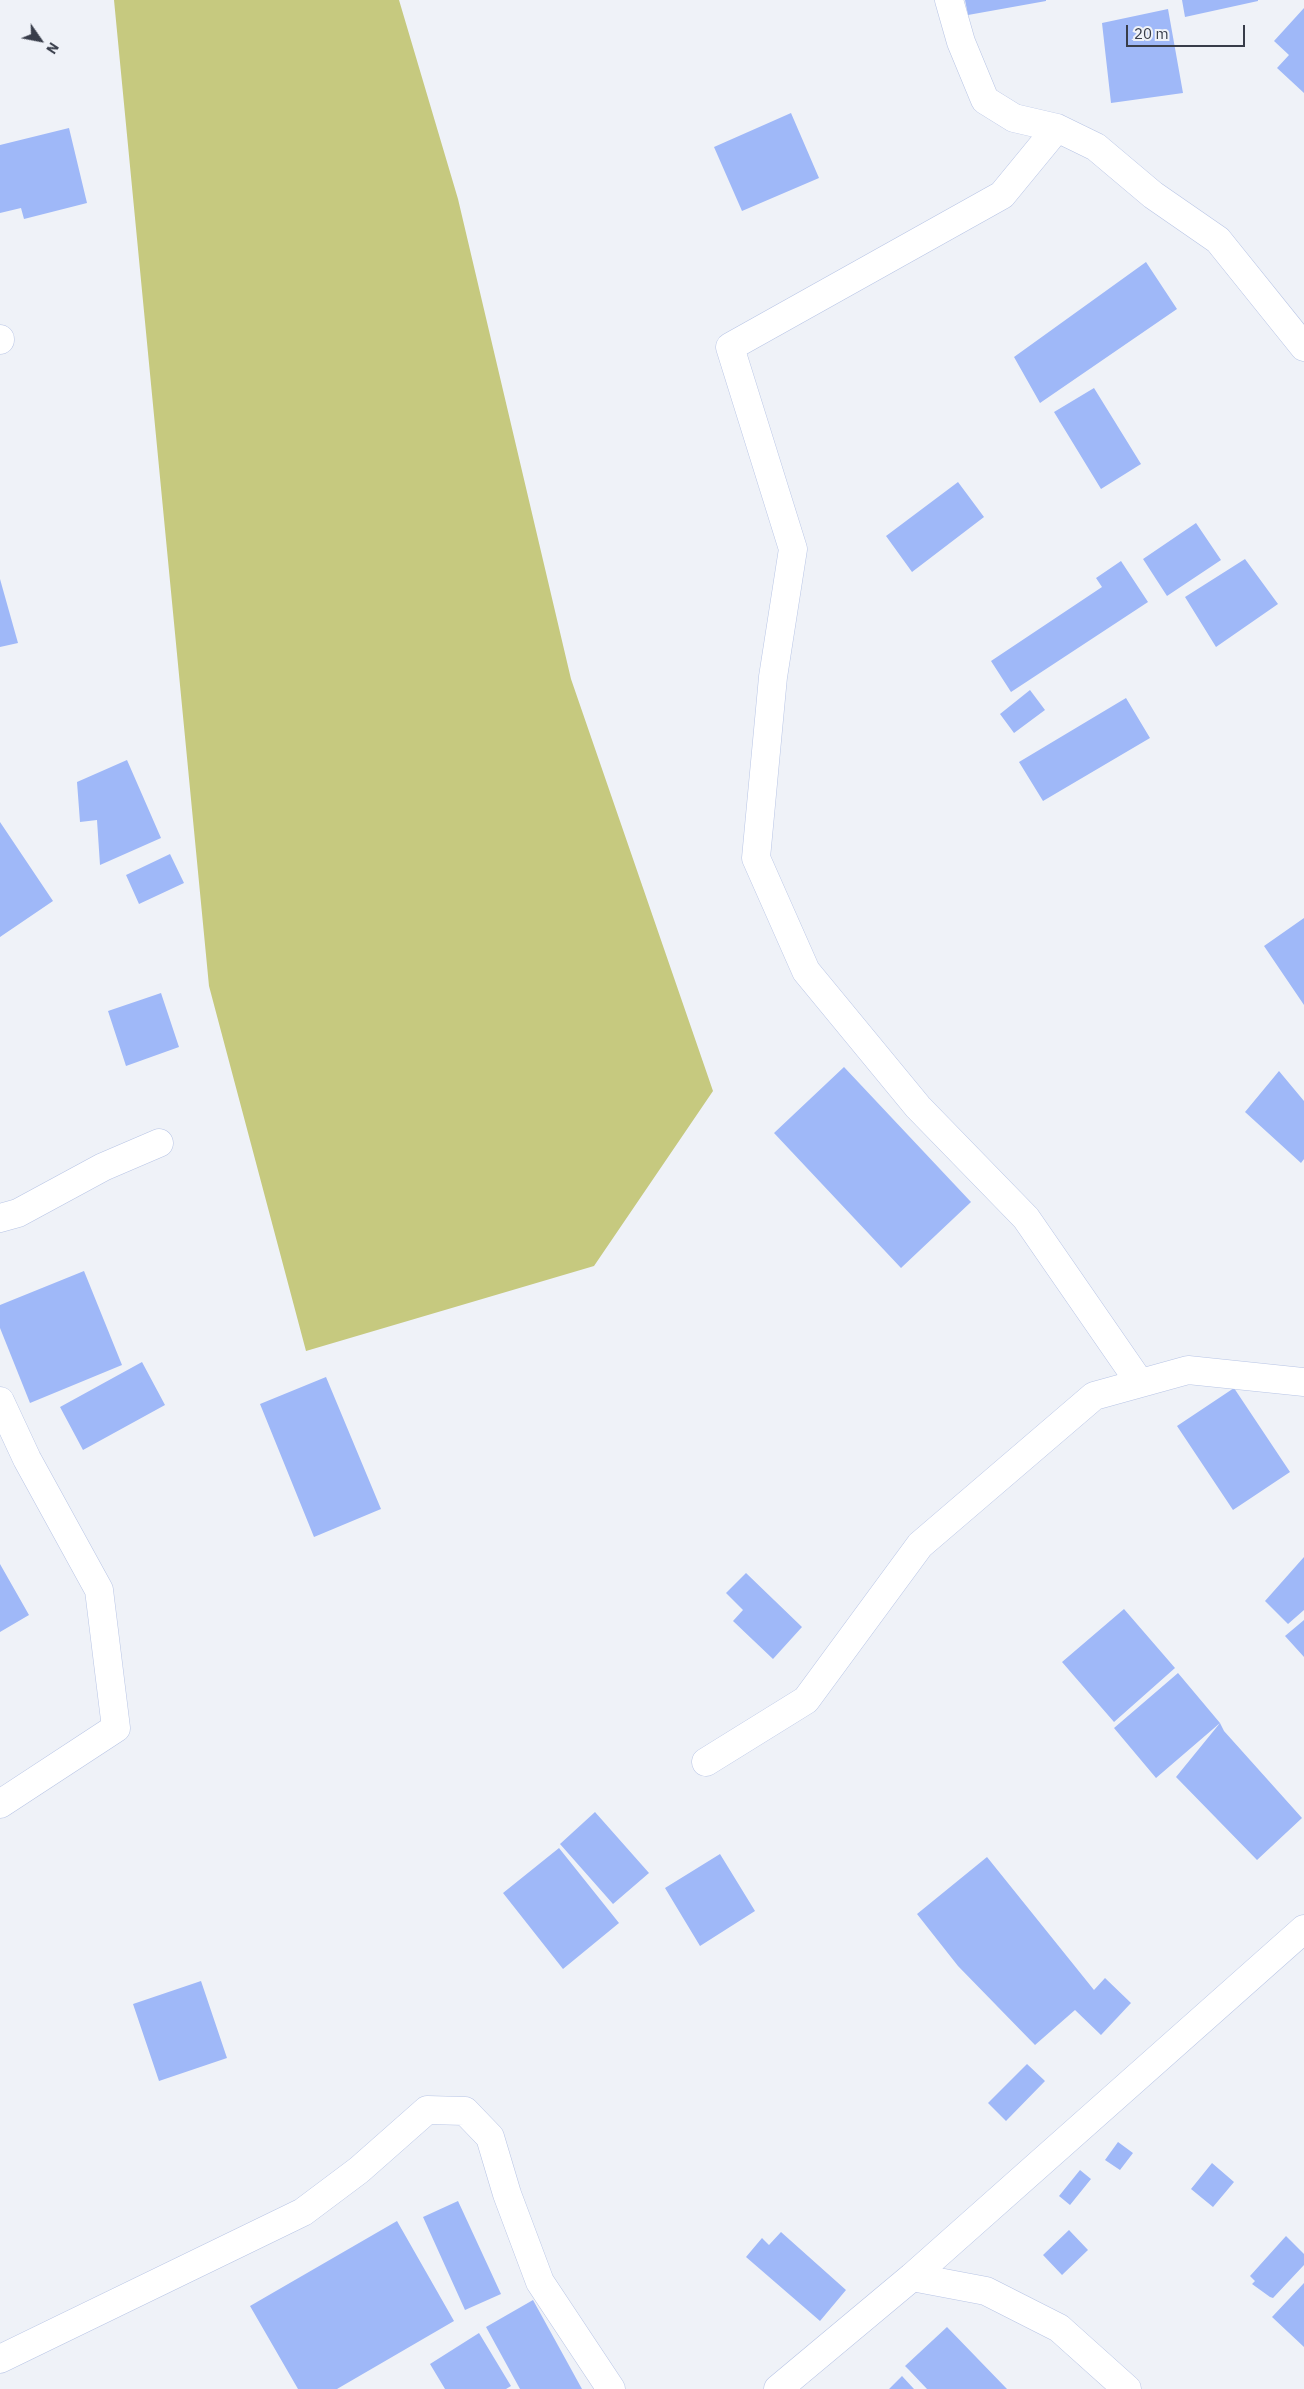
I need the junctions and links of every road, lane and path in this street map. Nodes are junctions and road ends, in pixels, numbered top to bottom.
1 (949, 0) edge
2 (1057, 128) junction
3 (1304, 347) edge
4 (159, 1143) dead end
5 (0, 1218) edge
6 (1140, 1382) junction
7 (1304, 1382) edge
8 (0, 1401) edge
9 (706, 1762) dead end
10 (0, 1804) edge
11 (1304, 1929) edge
12 (912, 2277) junction
13 (0, 2359) edge
14 (611, 2389) edge
15 (778, 2389) edge
16 (1127, 2389) edge

1 - 2 street
2 - 3 street
2 - 6 street
4 - 5 street
6 - 7 street
6 - 9 street
8 - 10 street
11 - 12 street
12 - 15 street
12 - 16 street
13 - 14 street

